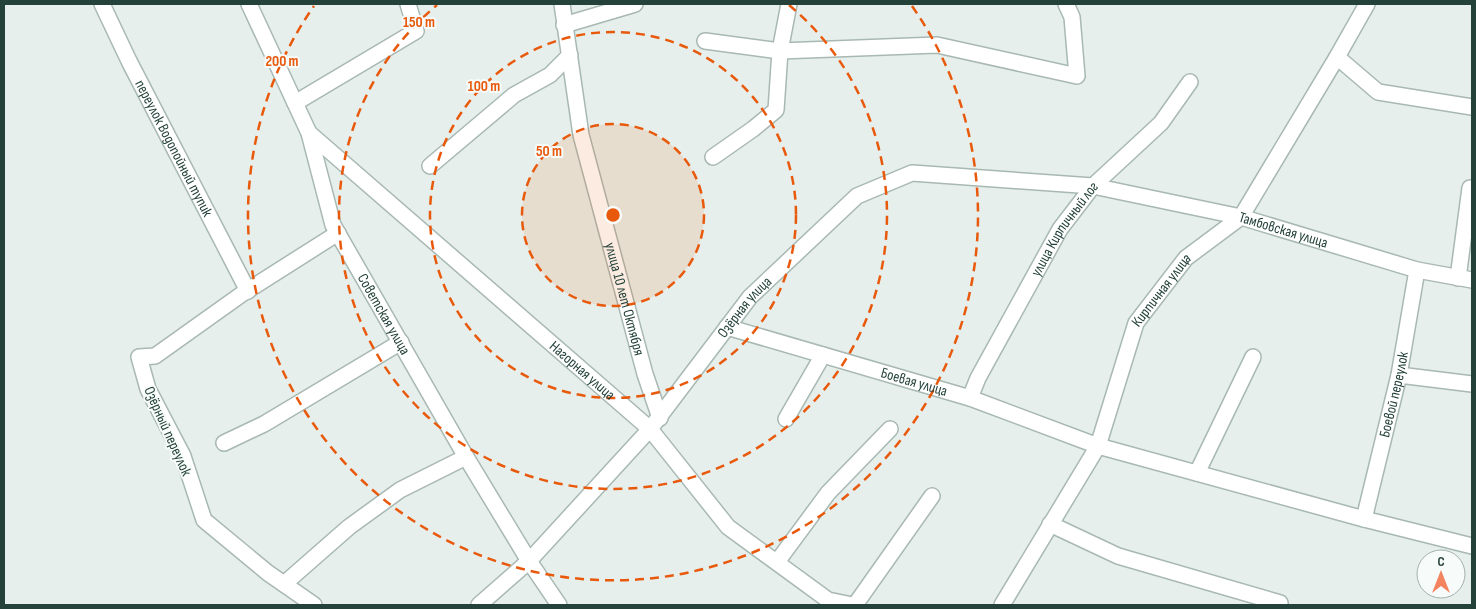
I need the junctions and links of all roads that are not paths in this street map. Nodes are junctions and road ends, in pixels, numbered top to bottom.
1 (102, 4) edge
2 (249, 4) edge
3 (408, 4) edge
4 (562, 4) edge
5 (635, 4) edge
6 (789, 4) edge
7 (1066, 4) edge
8 (1367, 4) edge
9 (564, 25) junction
10 (705, 41) dead end
11 (780, 51) junction
12 (570, 55) junction
13 (1337, 57) junction
14 (1190, 82) dead end
15 (295, 103) junction
16 (1472, 107) edge
17 (309, 133) junction
18 (712, 157) dead end
19 (430, 166) dead end
20 (1093, 186) junction
21 (1470, 188) dead end
22 (1241, 217) junction
23 (338, 233) junction
24 (1417, 270) junction
25 (1465, 279) edge
26 (248, 291) junction
27 (728, 327) junction
28 (401, 342) junction
29 (823, 355) junction
30 (1254, 357) dead end
31 (1399, 375) junction
32 (1472, 384) edge
33 (970, 398) junction
34 (786, 419) dead end
35 (655, 423) junction
36 (890, 429) dead end
37 (224, 443) dead end
38 (1098, 446) junction
39 (466, 457) junction
40 (1198, 473) junction
41 (932, 496) dead end
42 (1364, 519) junction
43 (1050, 524) junction
44 (1472, 546) edge
45 (529, 561) junction
46 (777, 562) junction
47 (284, 584) junction
48 (827, 602) edge
49 (1280, 603) dead end
50 (314, 605) edge
51 (478, 605) edge
52 (559, 605) edge
53 (853, 605) edge
54 (1002, 605) edge

1 - 26 street, переулок Водопойный тупик
2 - 15 street, Советская улица
3 - 15 street
4 - 9 street, улица 10 лет Октября
5 - 9 street
6 - 11 street
7 - 11 street
8 - 13 street, Кирпичная улица
9 - 12 street, улица 10 лет Октября
10 - 11 street
11 - 18 street
12 - 19 street
12 - 35 street, улица 10 лет Октября
13 - 16 street
13 - 22 street, Кирпичная улица
14 - 20 street, улица Кирпичный лог
15 - 17 street, Советская улица
17 - 23 street, Советская улица
17 - 35 street, Нагорная улица
20 - 22 street, Тамбовская улица
20 - 27 street, Озёрная улица
20 - 33 street, улица Кирпичный лог
21 - 25 street
22 - 24 street, Тамбовская улица
22 - 38 street, Кирпичная улица
23 - 26 street
23 - 28 street, Советская улица
24 - 25 street, Тамбовская улица
24 - 31 street, Боевой переулок
26 - 47 street, Озёрный переулок
27 - 29 street, Боевая улица
27 - 35 street, Озёрная улица
28 - 37 street
28 - 39 street, Советская улица
29 - 33 street, Боевая улица
29 - 34 street
30 - 40 street
31 - 32 street
31 - 42 street, Боевой переулок
33 - 38 street, Боевая улица
35 - 45 street, Озёрная улица
35 - 46 street, Нагорная улица
36 - 46 street
38 - 40 street, Боевая улица
38 - 43 street, Кирпичная улица
39 - 45 street, Советская улица
39 - 47 street
40 - 42 street, Боевая улица
41 - 53 street
42 - 44 street, Боевая улица
43 - 49 street
43 - 54 street, Кирпичная улица
45 - 51 street, Озёрная улица
45 - 52 street, Советская улица
46 - 48 street, Нагорная улица
47 - 50 street, Озёрный переулок
48 - 53 street, Нагорная улица

